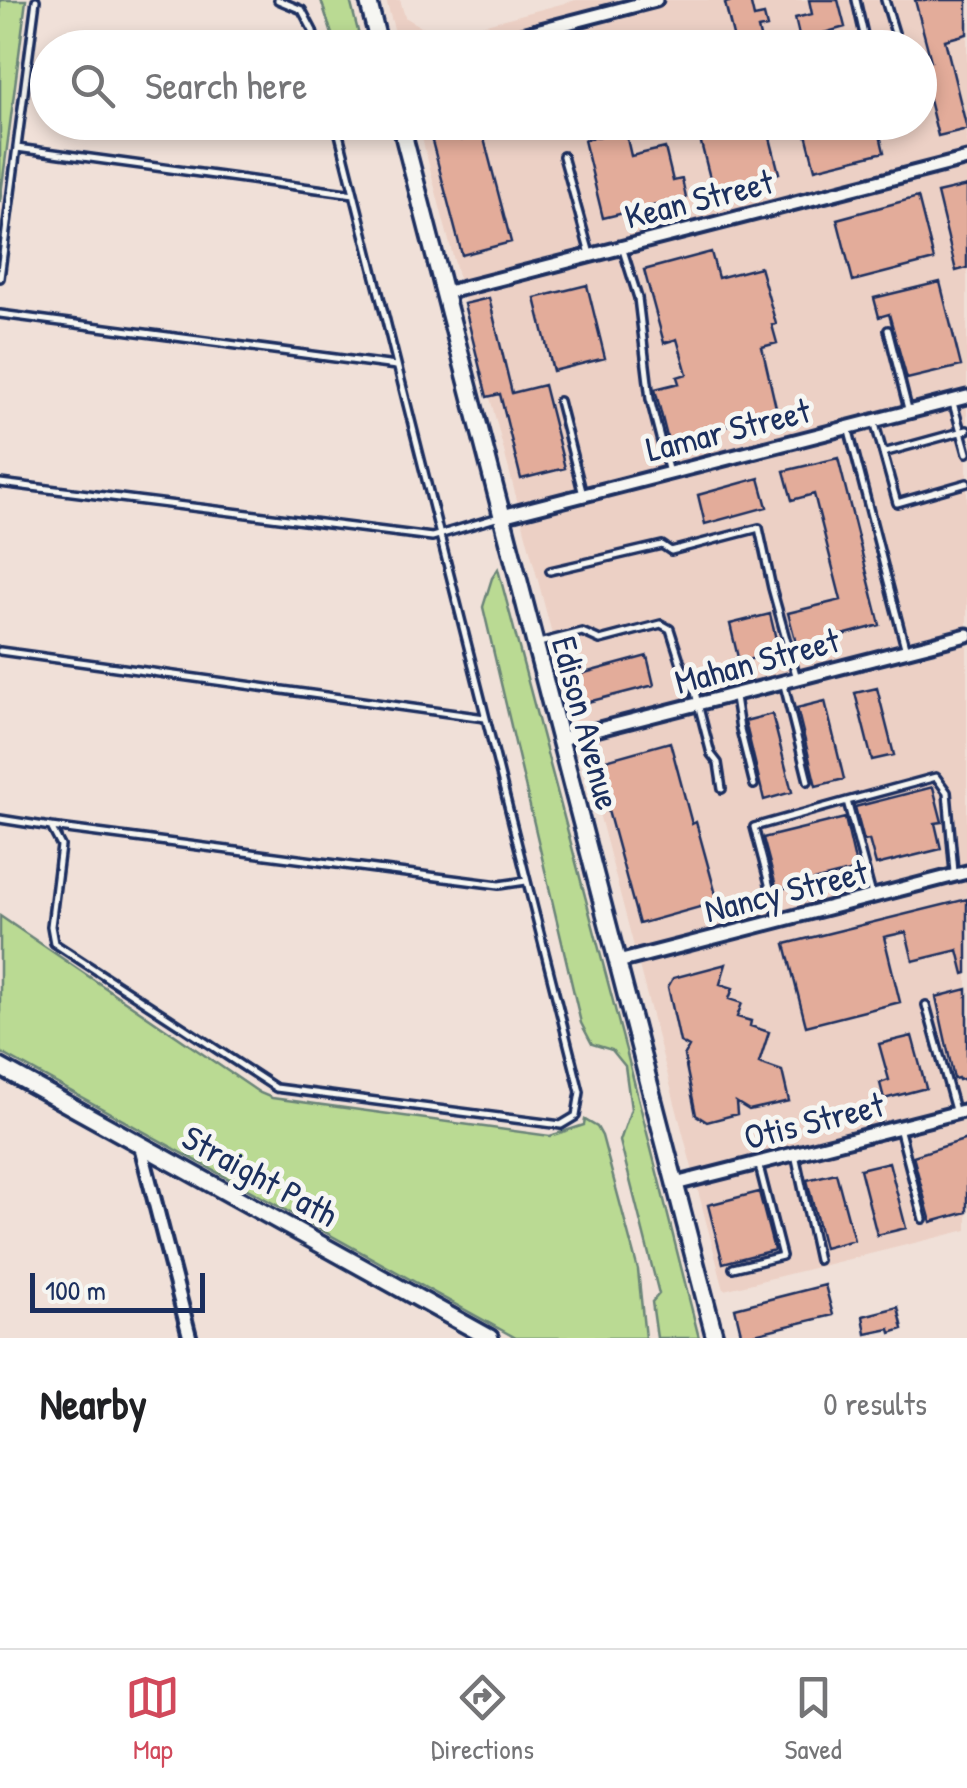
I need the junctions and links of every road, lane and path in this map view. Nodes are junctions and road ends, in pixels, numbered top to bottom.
1 (36, 0) edge
2 (278, 0) edge
3 (368, 0) edge
4 (656, 0) edge
5 (856, 0) edge
6 (885, 0) edge
7 (32, 30) edge
8 (312, 30) edge
9 (376, 30) edge
10 (540, 30) edge
11 (864, 30) edge
12 (894, 30) edge
13 (30, 47) edge
14 (340, 140) edge
15 (405, 140) edge
16 (17, 148) junction
17 (563, 156) dead end
18 (967, 159) edge
19 (354, 194) junction
20 (622, 248) junction
21 (591, 255) junction
22 (0, 278) edge
23 (444, 294) junction
24 (0, 314) edge
25 (888, 330) dead end
26 (396, 366) junction
27 (967, 396) edge
28 (952, 400) junction
29 (558, 401) dead end
30 (909, 412) junction
31 (874, 421) junction
32 (848, 428) junction
33 (964, 431) edge
34 (883, 453) junction
35 (967, 453) edge
36 (669, 474) junction
37 (0, 482) edge
38 (967, 484) edge
39 (583, 496) junction
40 (502, 516) junction
41 (438, 534) junction
42 (550, 570) dead end
43 (967, 635) edge
44 (535, 644) junction
45 (0, 650) edge
46 (906, 650) junction
47 (790, 680) junction
48 (734, 694) junction
49 (698, 704) junction
50 (485, 718) junction
51 (560, 739) junction
52 (808, 781) dead end
53 (754, 785) dead end
54 (722, 790) dead end
55 (847, 801) junction
56 (0, 819) edge
57 (51, 827) junction
58 (960, 874) edge
59 (526, 881) junction
60 (873, 897) junction
61 (779, 921) junction
62 (618, 962) junction
63 (926, 1005) dead end
64 (0, 1067) edge
65 (961, 1112) edge
66 (899, 1128) junction
67 (140, 1144) junction
68 (795, 1154) junction
69 (758, 1164) junction
70 (675, 1184) junction
71 (923, 1219) dead end
72 (818, 1260) dead end
73 (733, 1268) dead end
74 (190, 1338) edge
75 (490, 1338) edge
76 (715, 1338) edge

1 - 7 lane
2 - 8 lane
3 - 9 street
4 - 10 street
5 - 11 lane
6 - 12 lane
13 - 16 lane
14 - 19 lane
15 - 23 street, Edison Avenue
16 - 19 lane
16 - 22 lane
17 - 21 lane
18 - 20 street, Kean Street
19 - 26 lane
20 - 21 street, Kean Street
20 - 36 lane
21 - 23 street, Kean Street
23 - 40 street, Edison Avenue
24 - 26 lane
25 - 30 lane
26 - 41 lane
27 - 28 street, Lamar Street
28 - 30 street, Lamar Street
28 - 33 lane
29 - 39 lane
30 - 31 street, Lamar Street
31 - 32 street, Lamar Street
31 - 34 lane
32 - 36 street, Lamar Street
32 - 46 lane
33 - 34 lane
33 - 35 lane
34 - 38 lane
36 - 39 street, Lamar Street
37 - 41 lane
39 - 40 street, Lamar Street
40 - 41 lane
40 - 44 street, Edison Avenue
41 - 50 lane
42 - 47 lane
43 - 46 street, Mahan Street
44 - 49 lane
44 - 51 street, Edison Avenue
45 - 50 lane
46 - 47 street, Mahan Street
47 - 48 street, Mahan Street
47 - 52 lane
48 - 49 street, Mahan Street
48 - 53 lane
49 - 51 street, Mahan Street
49 - 54 lane
50 - 59 lane
51 - 62 street, Edison Avenue
55 - 58 lane
55 - 60 lane
55 - 61 lane
56 - 57 lane
57 - 59 lane
57 - 59 lane
58 - 60 street, Nancy Street
60 - 61 street, Nancy Street
61 - 62 street, Nancy Street
62 - 70 street, Edison Avenue
63 - 65 lane
64 - 67 street, Straight Path
65 - 66 street, Otis Street
66 - 68 street, Otis Street
66 - 71 lane
67 - 74 street
67 - 75 street, Straight Path
68 - 69 street, Otis Street
68 - 72 lane
69 - 70 street, Otis Street
69 - 73 lane
70 - 76 street, Edison Avenue

